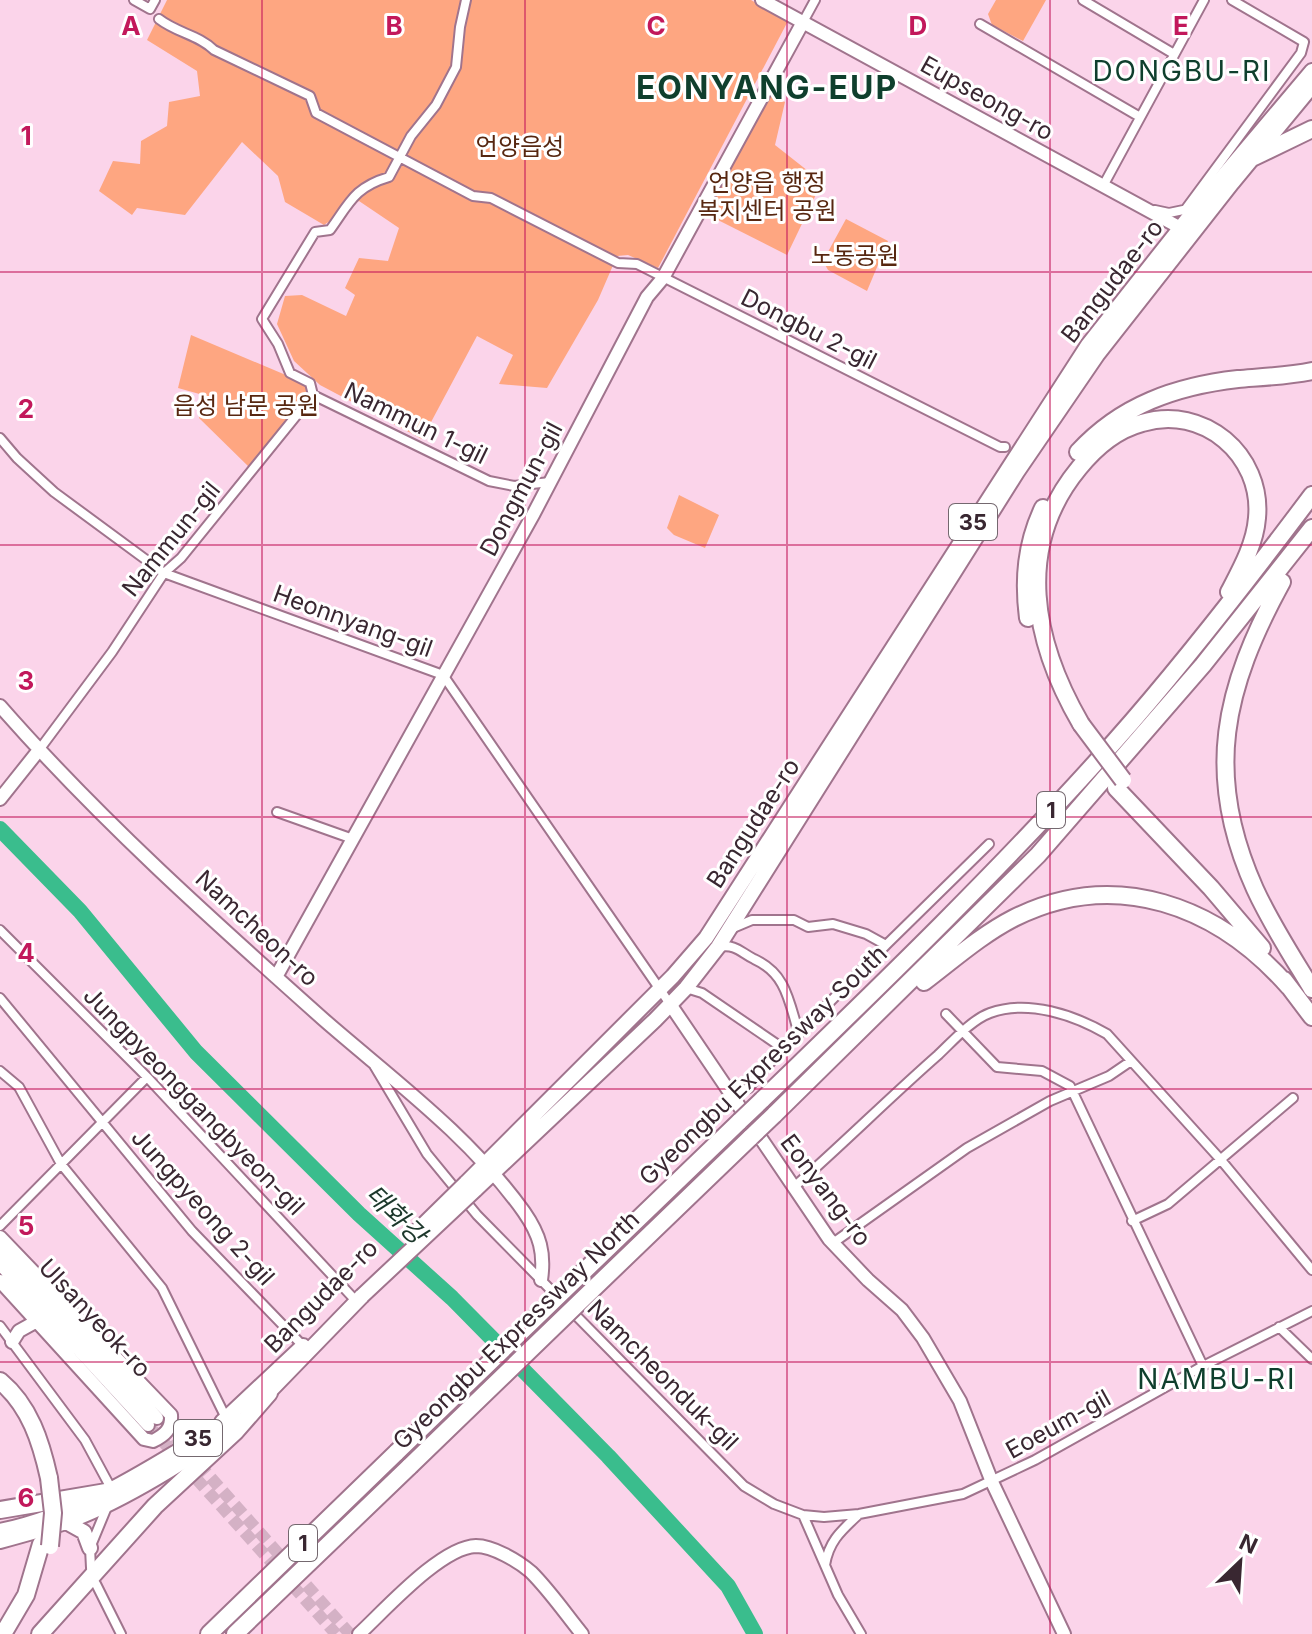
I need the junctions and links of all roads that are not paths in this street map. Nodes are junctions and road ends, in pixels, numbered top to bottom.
1 (134, 0) edge
2 (155, 0) edge
3 (466, 0) edge
4 (762, 0) edge
5 (815, 0) edge
6 (1083, 0) edge
7 (1204, 0) edge
8 (1232, 0) edge
9 (159, 19) dead end
10 (803, 22) junction
11 (980, 24) dead end
12 (1174, 54) junction
13 (1312, 71) edge
14 (1312, 86) edge
15 (1140, 117) junction
16 (1312, 129) edge
17 (1254, 157) junction
18 (400, 158) junction
19 (1103, 186) junction
20 (1206, 198) junction
21 (1141, 207) junction
22 (1185, 210) junction
23 (1186, 231) junction
24 (663, 278) junction
25 (1312, 371) edge
26 (313, 395) junction
27 (0, 438) edge
28 (1005, 447) dead end
29 (550, 482) junction
30 (1312, 495) edge
31 (1312, 529) edge
32 (164, 573) junction
33 (1203, 636) junction
34 (443, 675) junction
35 (0, 706) edge
36 (1078, 728) junction
37 (39, 750) junction
38 (1120, 784) junction
39 (0, 799) edge
40 (277, 812) dead end
41 (353, 839) junction
42 (989, 844) dead end
43 (0, 930) edge
44 (729, 930) junction
45 (886, 945) junction
46 (718, 947) junction
47 (276, 977) junction
48 (1289, 987) junction
49 (686, 988) junction
50 (1312, 989) edge
51 (659, 990) junction
52 (1312, 996) edge
53 (0, 998) edge
54 (670, 1004) junction
55 (946, 1014) dead end
56 (1312, 1017) edge
57 (863, 1029) junction
58 (964, 1032) junction
59 (799, 1034) junction
60 (784, 1049) junction
61 (372, 1061) junction
62 (1131, 1061) junction
63 (0, 1071) edge
64 (147, 1077) junction
65 (1073, 1091) junction
66 (731, 1094) junction
67 (1293, 1098) dead end
68 (103, 1123) junction
69 (1221, 1160) junction
70 (61, 1164) junction
71 (488, 1169) junction
72 (794, 1187) junction
73 (1132, 1221) junction
74 (0, 1226) edge
75 (0, 1237) edge
76 (833, 1243) junction
77 (0, 1249) edge
78 (0, 1264) edge
79 (1312, 1270) edge
80 (541, 1280) junction
81 (0, 1281) edge
82 (358, 1296) junction
83 (1312, 1311) edge
84 (37, 1321) junction
85 (0, 1326) edge
86 (1279, 1327) junction
87 (12, 1342) junction
88 (306, 1349) junction
89 (1312, 1359) edge
90 (1203, 1366) junction
91 (0, 1381) edge
92 (0, 1393) edge
93 (269, 1393) junction
94 (228, 1423) junction
95 (45, 1479) junction
96 (992, 1482) junction
97 (110, 1497) junction
98 (0, 1510) edge
99 (859, 1514) junction
100 (803, 1515) junction
101 (66, 1522) junction
102 (0, 1531) edge
103 (0, 1541) edge
104 (46, 1545) junction
105 (90, 1548) junction
106 (825, 1566) junction
107 (91, 1568) dead end
108 (96, 1584) dead end
109 (365, 1632) edge
110 (3, 1634) edge
111 (13, 1634) edge
112 (40, 1634) edge
113 (121, 1634) edge
114 (209, 1634) edge
115 (235, 1634) edge
116 (582, 1634) edge
117 (861, 1634) edge
118 (1064, 1634) edge

1 - 2 street
3 - 18 street
4 - 10 main road, Eupseong-ro
5 - 10 street
6 - 12 street
7 - 12 street
8 - 22 street
9 - 18 street, Dongbu 2-gil
10 - 19 main road, Eupseong-ro
10 - 24 main road, Dongmun-gil
11 - 15 street
12 - 15 street
13 - 20 main road, Bangudae-ro / 35
14 - 17 main road, Bangudae-ro / 35
15 - 19 street
16 - 17 highway
17 - 23 main road, Bangudae-ro / 35
18 - 24 street, Dongbu 2-gil
18 - 26 street
19 - 21 main road, Eupseong-ro
20 - 22 street
20 - 23 main road, Bangudae-ro / 35
21 - 22 street
21 - 23 main road, Eupseong-ro
23 - 44 main road, Bangudae-ro / 35
23 - 51 main road, Bangudae-ro / 35
24 - 28 street, Dongbu 2-gil
24 - 29 main road, Dongmun-gil
25 - 36 highway
26 - 29 street, Nammun 1-gil
26 - 32 street, Nammun-gil
27 - 32 street, Heonnyang-gil
29 - 34 main road, Dongmun-gil
30 - 33 highway, Gyeongbu Expressway South / 1
31 - 50 highway
31 - 57 highway, Gyeongbu Expressway North / 1
32 - 34 street, Heonnyang-gil
32 - 37 street, Nammun-gil
33 - 36 highway
33 - 114 highway, Gyeongbu Expressway South / 1, bridge
34 - 41 main road, Dongmun-gil
34 - 51 street, Heonnyang-gil
35 - 37 main road, Namcheon-ro
36 - 38 highway, bridge
37 - 39 main road
37 - 47 main road, Namcheon-ro
38 - 48 highway
38 - 52 highway
40 - 41 street
41 - 47 main road, Dongmun-gil
42 - 45 street
43 - 64 street, Jungpyeonggangbyeon-gil
44 - 45 street
44 - 46 main road, Bangudae-ro / 35
45 - 59 street
46 - 49 main road, Bangudae-ro / 35
46 - 59 street
47 - 61 main road, Namcheon-ro
48 - 56 highway
48 - 57 highway
49 - 54 main road, Bangudae-ro / 35
49 - 60 street
51 - 54 street, Heonnyang-gil
51 - 71 main road, Bangudae-ro / 35
53 - 68 street, Jungpyeong 2-gil
54 - 66 main road, Eonyang-ro
54 - 71 main road, Bangudae-ro / 35
55 - 58 street
57 - 115 highway, Gyeongbu Expressway North / 1, bridge
58 - 62 street
58 - 65 street
58 - 72 street
59 - 60 street
60 - 66 street
61 - 71 main road, Namcheon-ro
61 - 80 street, Namcheonduk-gil
62 - 65 street
62 - 69 street
63 - 70 street
64 - 68 street, Jungpyeong 2-gil
64 - 82 street, Jungpyeonggangbyeon-gil
65 - 73 street
65 - 76 street
66 - 72 main road, Eonyang-ro
67 - 69 street
68 - 70 street, Jungpyeong 2-gil
68 - 88 street, Jungpyeong 2-gil
69 - 73 street
69 - 79 street
70 - 74 street, Jungpyeong 2-gil
70 - 94 street
71 - 80 main road, Namcheon-ro
71 - 82 main road, Bangudae-ro / 35, bridge
72 - 76 main road, Eonyang-ro
73 - 90 street
75 - 84 main road
76 - 96 main road, Eonyang-ro
77 - 78 main road, Ulsanyeok-ro
80 - 100 street, Namcheonduk-gil
81 - 84 main road
82 - 88 main road, Bangudae-ro / 35
83 - 86 street, Eoeum-gil
84 - 87 main road
85 - 87 street
86 - 89 street
86 - 90 street, Eoeum-gil
87 - 97 street
88 - 93 main road, Bangudae-ro / 35
88 - 94 main road, Bangudae-ro / 35
90 - 96 street, Eoeum-gil
91 - 95 highway
92 - 95 highway
93 - 94 main road, Bangudae-ro / 35
93 - 112 highway
94 - 97 main road, Bangudae-ro / 35
95 - 104 highway
96 - 99 street
96 - 118 main road, Eonyang-ro
97 - 98 highway
97 - 101 main road, Bangudae-ro / 35
97 - 102 main road, Bangudae-ro / 35
97 - 105 street
99 - 100 street
99 - 106 street
100 - 106 street
101 - 103 main road, Bangudae-ro / 35
101 - 105 main road
104 - 110 highway
104 - 111 highway
105 - 107 street
106 - 117 street
108 - 113 street
109 - 116 main road

